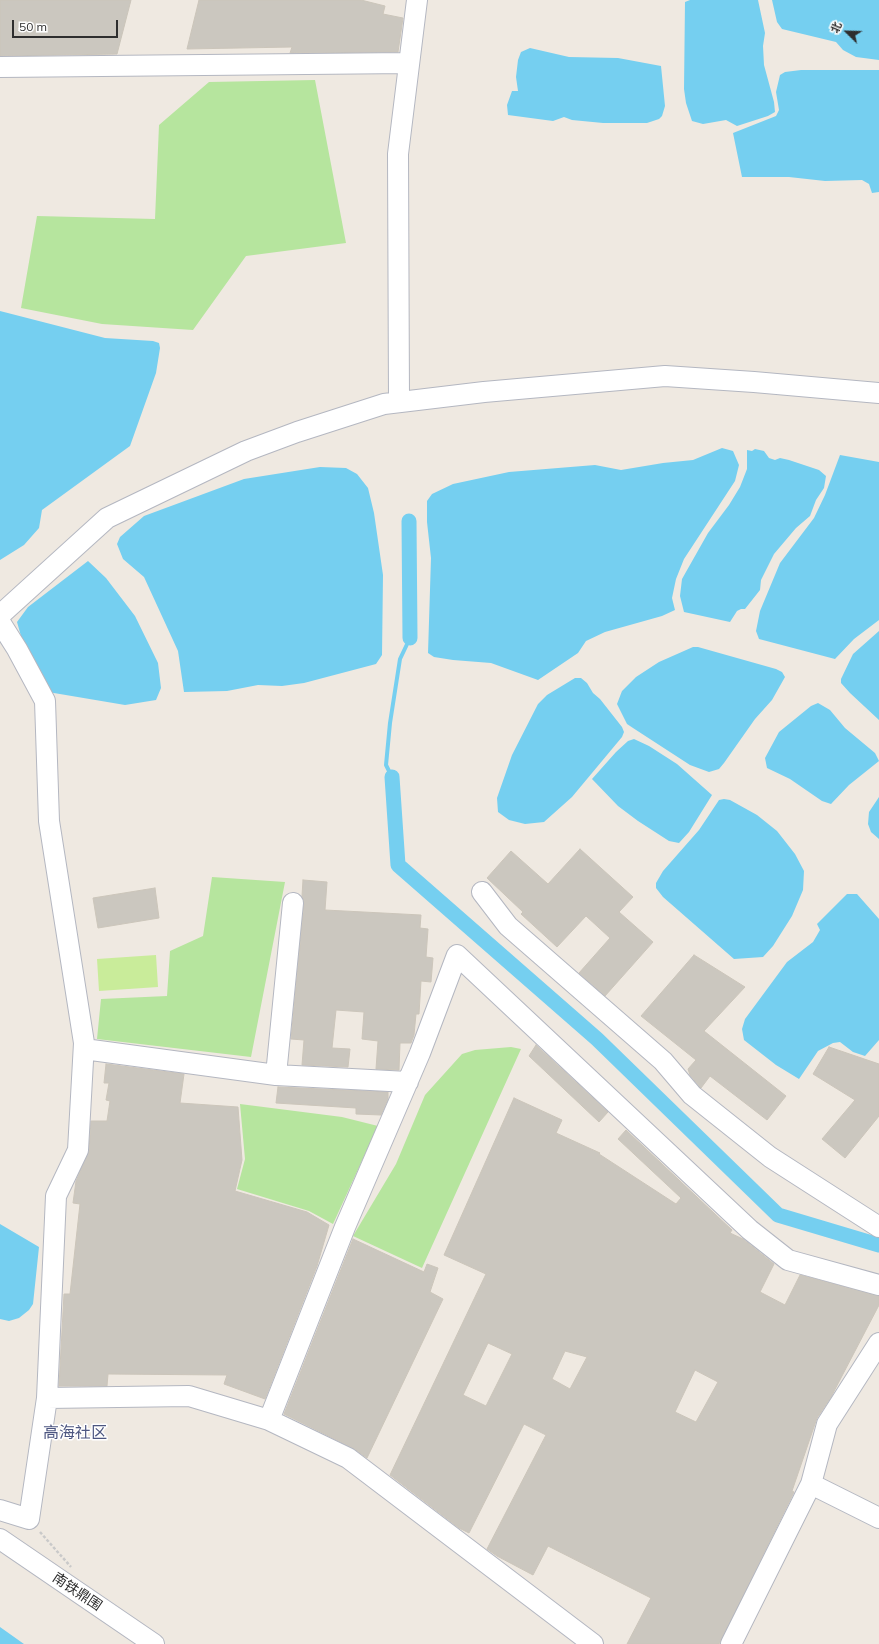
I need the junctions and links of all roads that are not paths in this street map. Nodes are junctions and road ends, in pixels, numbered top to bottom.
1 (417, 0) edge
2 (408, 63) junction
3 (0, 68) edge
4 (879, 393) edge
5 (399, 402) junction
6 (0, 615) edge
7 (0, 622) edge
8 (482, 892) dead end
9 (293, 903) dead end
10 (84, 1050) junction
11 (276, 1075) junction
12 (408, 1082) junction
13 (879, 1227) edge
14 (879, 1285) edge
15 (879, 1343) edge
16 (47, 1398) junction
17 (269, 1420) junction
18 (810, 1484) junction
19 (0, 1510) edge
20 (879, 1518) edge
21 (0, 1539) edge
22 (154, 1644) edge
23 (593, 1644) edge
24 (731, 1644) edge

1 - 2 street
2 - 3 street
2 - 5 street
4 - 5 street
5 - 6 street
7 - 10 street
8 - 13 street
9 - 11 street
10 - 11 street
10 - 16 street
11 - 12 street
12 - 14 street
12 - 17 street
15 - 18 street
16 - 17 street
16 - 19 street
17 - 23 street
18 - 20 street
18 - 24 street
21 - 22 street, 南铁鼎围

